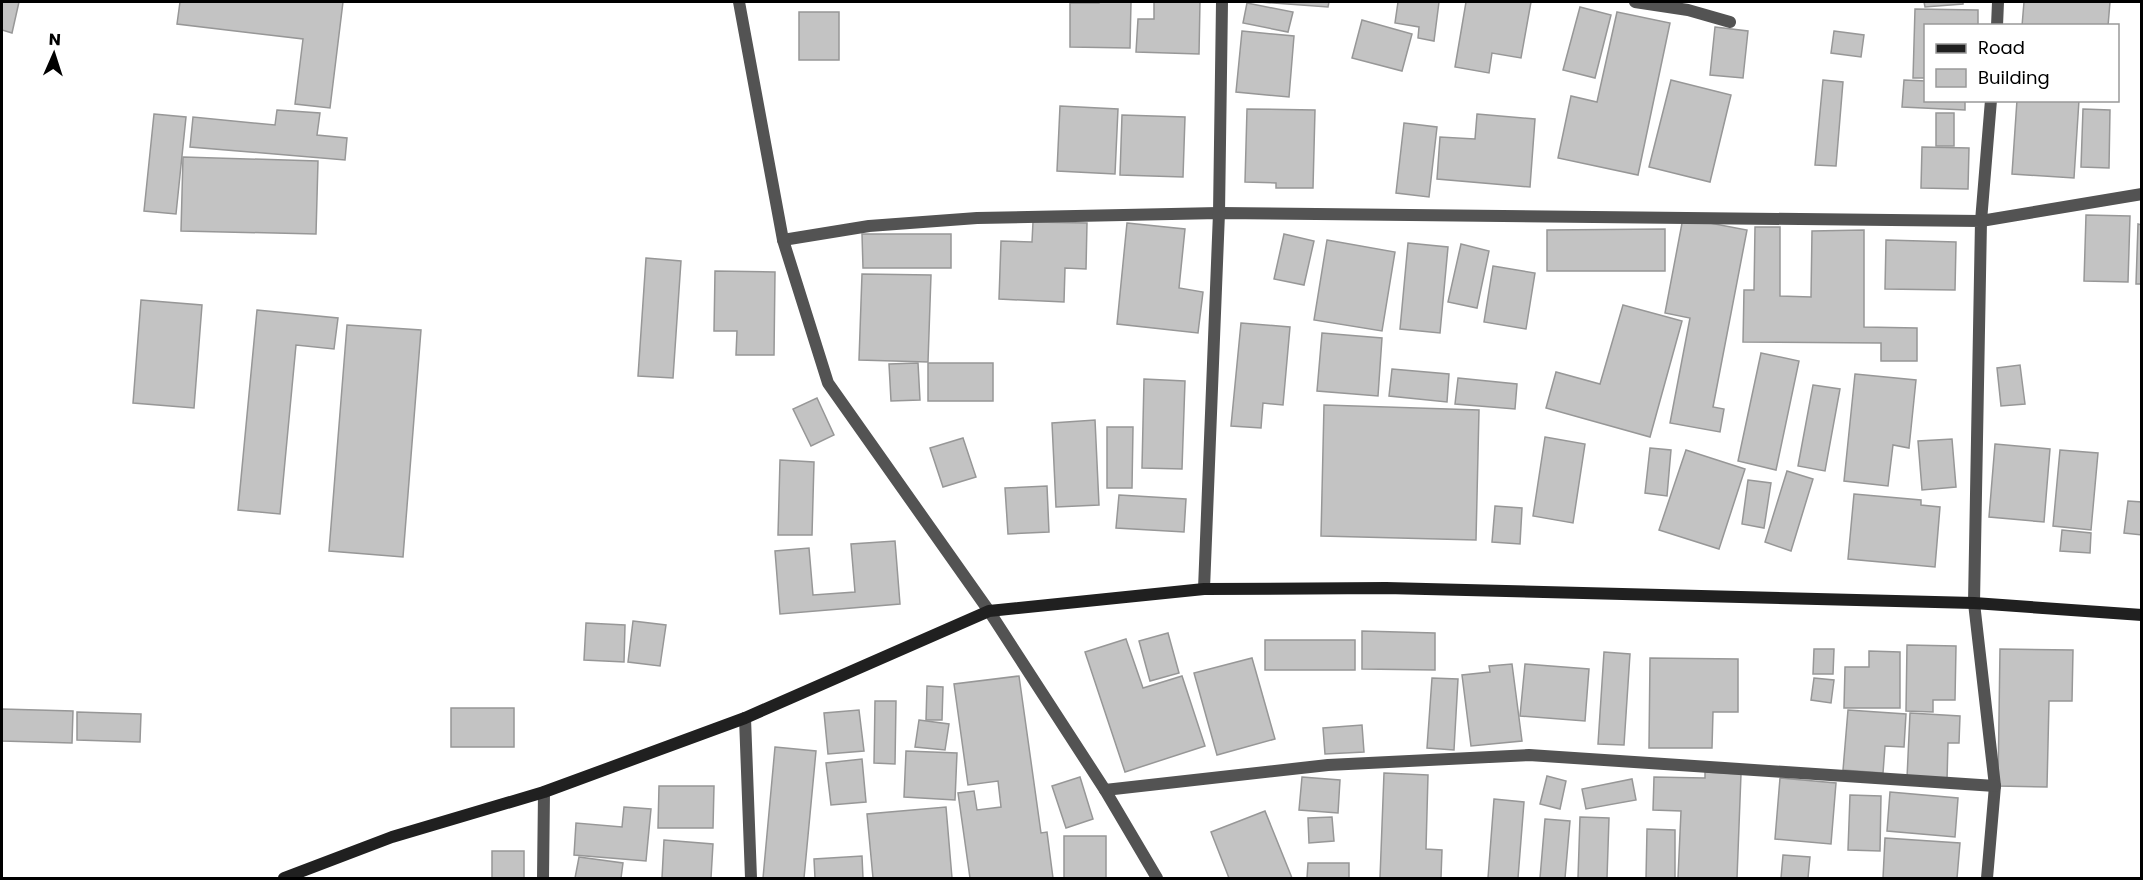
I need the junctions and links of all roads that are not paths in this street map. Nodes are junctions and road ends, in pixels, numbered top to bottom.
1 (739, 2) edge
2 (1222, 2) edge
3 (1635, 2) edge
4 (1998, 2) edge
5 (1730, 22) dead end
6 (1996, 24) edge
7 (1990, 102) edge
8 (2142, 194) edge
9 (1219, 213) junction
10 (1981, 221) junction
11 (783, 240) junction
12 (1204, 589) junction
13 (1974, 603) junction
14 (989, 611) junction
15 (2142, 615) edge
16 (745, 718) junction
17 (1995, 786) junction
18 (1105, 790) junction
19 (544, 792) junction
20 (284, 879) edge
21 (543, 879) edge
22 (751, 879) edge
23 (1157, 879) edge
24 (1987, 879) edge

1 - 11 street
2 - 9 street
3 - 5 street
4 - 6 street
7 - 10 street
8 - 10 street
9 - 10 street
9 - 11 street
9 - 12 street
10 - 13 street
11 - 14 street
12 - 13 main road
12 - 14 main road
13 - 15 main road
13 - 17 street
14 - 16 main road
14 - 18 street
16 - 19 main road
16 - 22 street
17 - 18 street
17 - 24 street
18 - 23 street
19 - 20 main road
19 - 21 street

